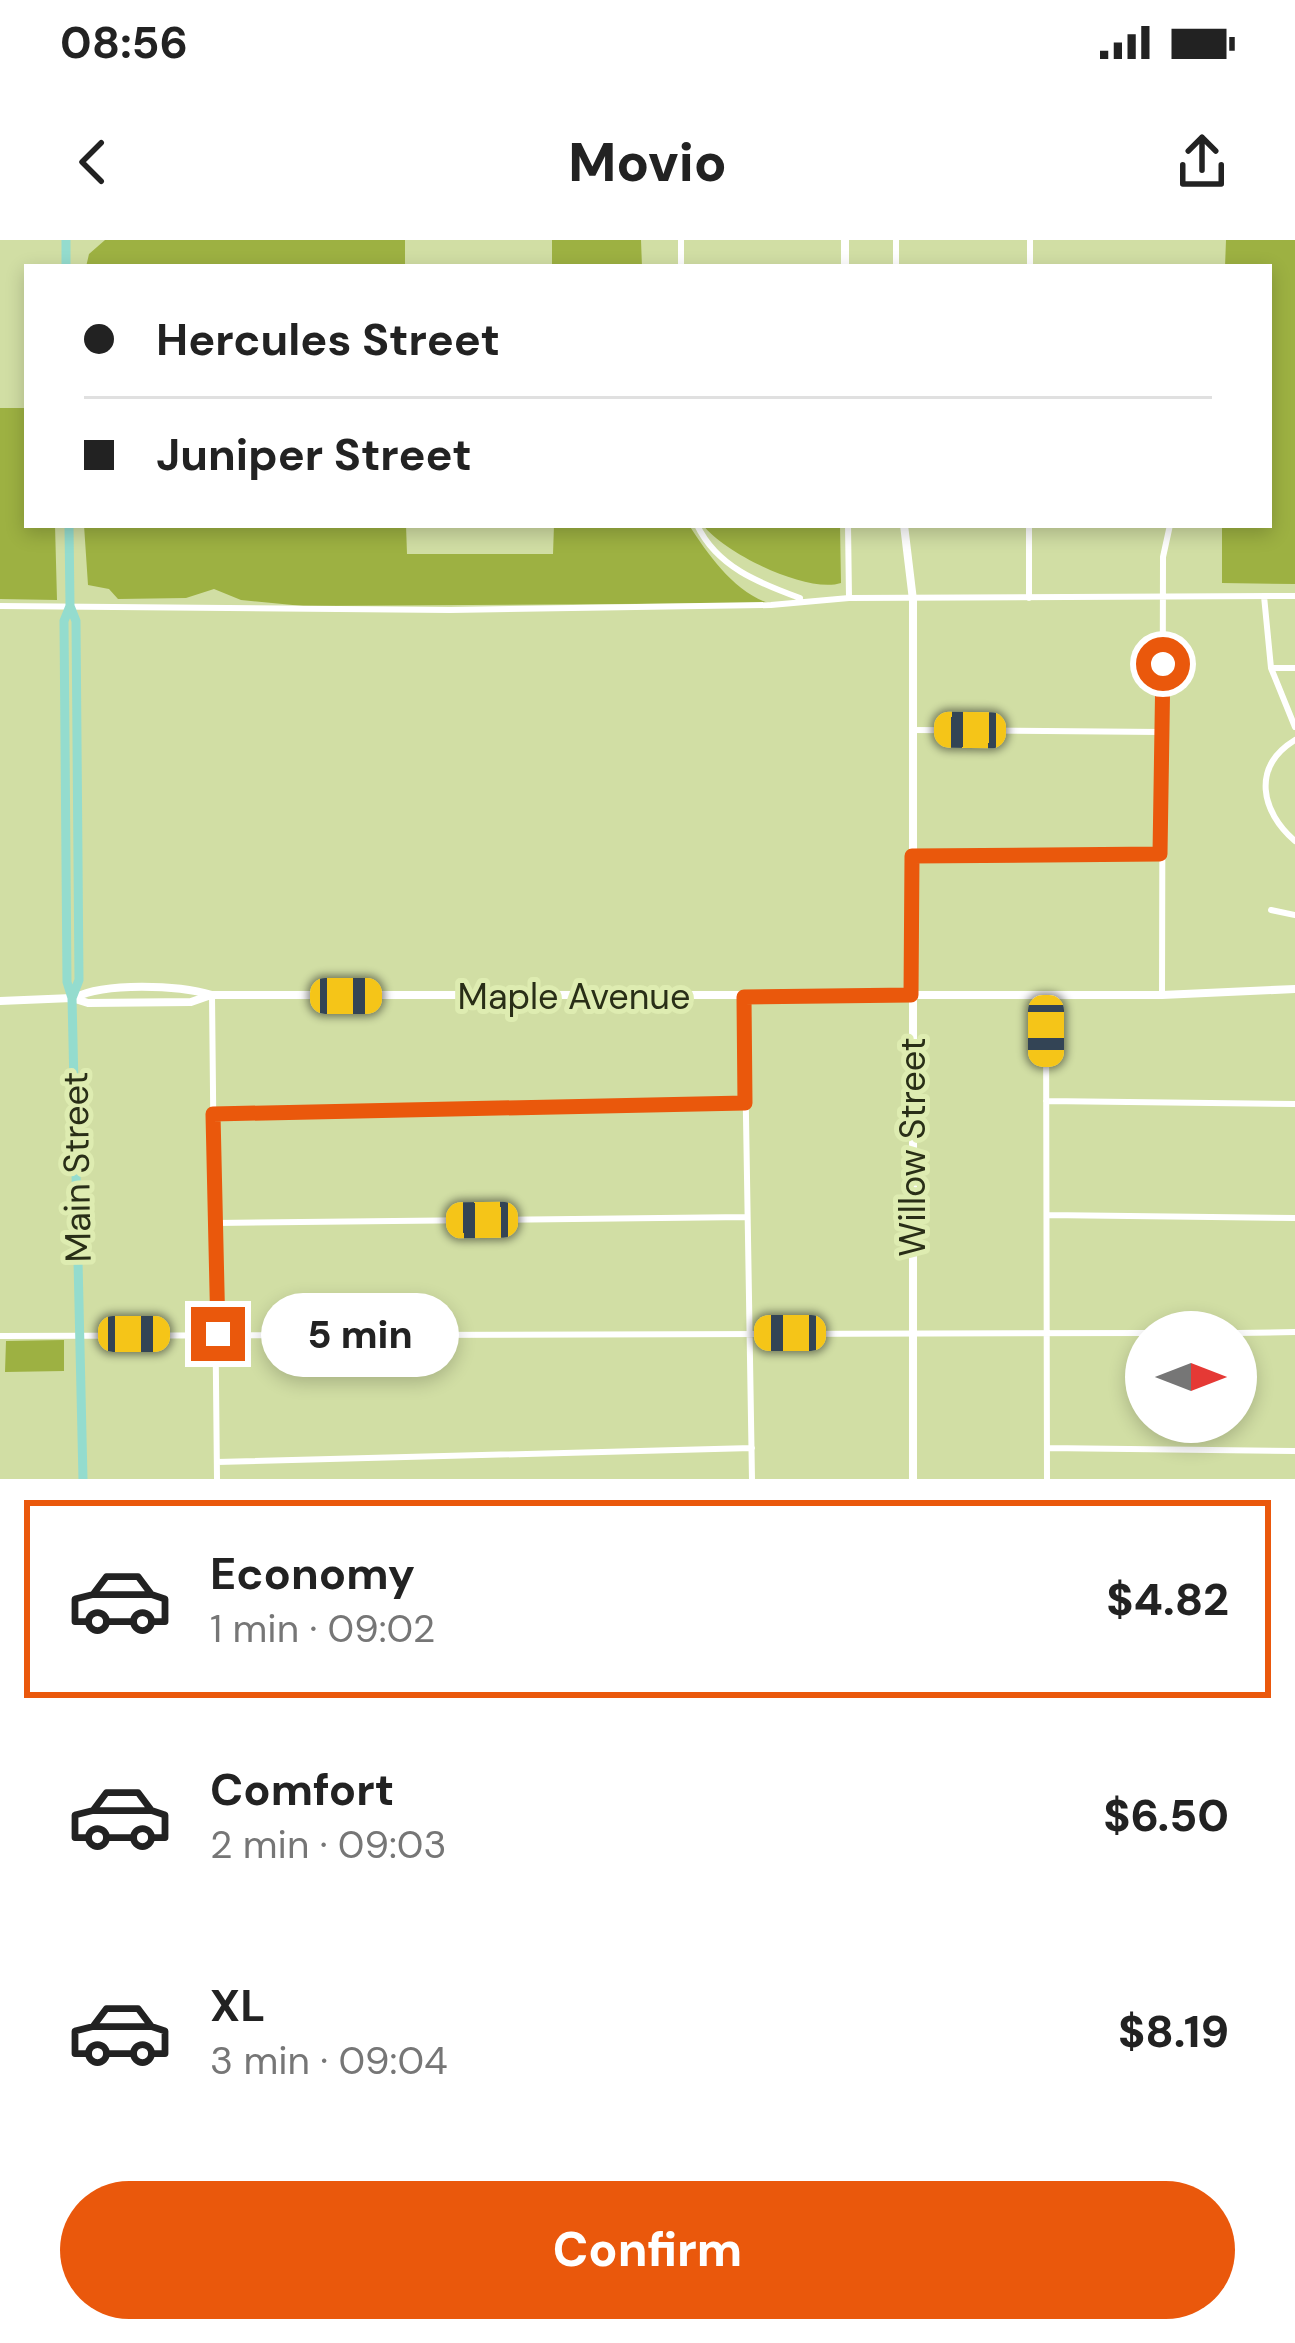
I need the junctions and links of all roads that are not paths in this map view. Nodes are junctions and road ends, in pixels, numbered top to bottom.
1 (69, 528) edge
2 (699, 528) edge
3 (848, 528) edge
4 (904, 528) edge
5 (1029, 528) edge
6 (1169, 528) edge
7 (1163, 596) junction
8 (1264, 596) junction
9 (1295, 596) edge
10 (849, 598) junction
11 (1029, 598) junction
12 (803, 600) junction
13 (913, 600) junction
14 (0, 606) edge
15 (70, 606) junction
16 (1271, 668) junction
17 (1295, 668) edge
18 (1295, 727) edge
19 (912, 730) junction
20 (1162, 732) junction
21 (1295, 740) edge
22 (66, 755) junction
23 (78, 796) junction
24 (1295, 842) edge
25 (1160, 854) junction
26 (912, 856) junction
27 (1271, 910) dead end
28 (1295, 915) edge
29 (1295, 989) edge
30 (212, 994) junction
31 (911, 995) junction
32 (1162, 995) junction
33 (1046, 996) junction
34 (744, 997) junction
35 (72, 998) junction
36 (0, 1001) edge
37 (1046, 1101) junction
38 (745, 1103) junction
39 (1295, 1104) edge
40 (213, 1114) junction
41 (1047, 1215) junction
42 (747, 1217) junction
43 (1295, 1218) edge
44 (216, 1223) junction
45 (1295, 1332) edge
46 (749, 1333) junction
47 (913, 1333) junction
48 (1125, 1333) edge
49 (1257, 1333) edge
50 (218, 1334) junction
51 (1047, 1334) junction
52 (79, 1335) junction
53 (0, 1336) edge
54 (752, 1448) junction
55 (1047, 1448) junction
56 (1295, 1451) edge
57 (217, 1462) junction
58 (83, 1479) edge
59 (217, 1479) edge
60 (752, 1479) edge
61 (913, 1479) edge
62 (1047, 1479) edge

1 - 15 main road, Main Street
2 - 12 street
3 - 10 street
4 - 13 street, Willow Street
5 - 11 street
6 - 7 street
7 - 8 street
7 - 11 street
7 - 20 street
8 - 9 street
8 - 16 street
10 - 12 street
10 - 13 street
11 - 13 street
12 - 15 street
13 - 19 street, Willow Street
14 - 15 street
15 - 22 main road, Main Street
15 - 23 main road, Main Street
16 - 17 street
16 - 18 street
19 - 20 street
19 - 26 street, Willow Street
20 - 25 street
21 - 24 street
22 - 23 main road
22 - 35 main road, Main Street
23 - 35 main road, Main Street
25 - 26 street
25 - 32 street
26 - 31 street, Willow Street
27 - 28 street
29 - 32 street, Maple Avenue
30 - 34 street, Maple Avenue
30 - 35 street, Maple Avenue
30 - 40 street
31 - 33 street, Maple Avenue
31 - 34 street, Maple Avenue
31 - 47 street, Willow Street
32 - 33 street, Maple Avenue
33 - 37 street
34 - 38 street
35 - 36 street, Maple Avenue
35 - 52 main road, Main Street
37 - 39 street
37 - 41 street
38 - 40 street
38 - 42 street
40 - 44 street
41 - 43 street
41 - 51 street
42 - 44 street
42 - 46 street
44 - 50 street
45 - 49 street
46 - 47 street
46 - 50 street
46 - 54 street
47 - 51 street
47 - 61 street, Willow Street
48 - 51 street
50 - 52 street
50 - 57 street
51 - 55 street
52 - 53 street
52 - 58 main road, Main Street
54 - 57 street
54 - 60 street
55 - 56 street
55 - 62 street
57 - 59 street

